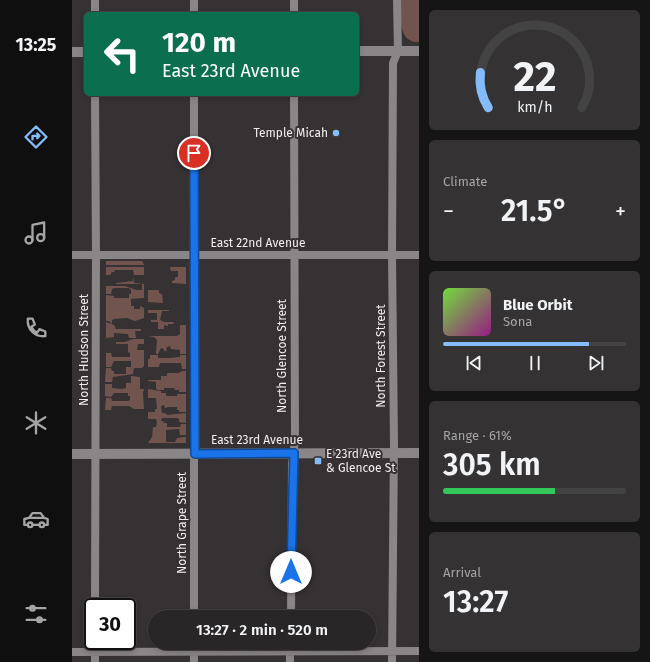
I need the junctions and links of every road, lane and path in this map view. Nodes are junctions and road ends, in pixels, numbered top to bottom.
1 (95, 0) edge
2 (194, 0) edge
3 (294, 0) edge
4 (397, 0) edge
5 (95, 12) edge
6 (194, 12) edge
7 (294, 12) edge
8 (359, 51) edge
9 (398, 51) junction
10 (419, 51) edge
11 (72, 52) edge
12 (84, 52) edge
13 (95, 96) edge
14 (194, 96) edge
15 (294, 96) edge
16 (72, 255) edge
17 (96, 255) junction
18 (194, 255) junction
19 (294, 255) junction
20 (392, 255) junction
21 (419, 255) edge
22 (294, 453) junction
23 (394, 453) junction
24 (419, 453) edge
25 (72, 454) edge
26 (96, 454) junction
27 (195, 454) junction
28 (96, 598) edge
29 (194, 610) edge
30 (291, 610) edge
31 (148, 649) edge
32 (194, 650) edge
33 (290, 650) edge
34 (366, 650) edge
35 (392, 651) junction
36 (419, 651) edge
37 (72, 652) edge
38 (95, 652) junction
39 (95, 662) edge
40 (194, 662) edge
41 (290, 662) edge
42 (392, 662) edge

1 - 5 street
2 - 6 street
3 - 7 street
4 - 9 street, North Forest Street
8 - 9 street
9 - 10 street
9 - 20 street, North Forest Street
11 - 12 street
13 - 17 street, North Hudson Street
14 - 18 street, North Grape Street
15 - 19 street, North Glencoe Street
16 - 17 street, East 22nd Avenue
17 - 18 street, East 22nd Avenue
17 - 26 street, North Hudson Street
18 - 19 street, East 22nd Avenue
18 - 27 street, North Grape Street
19 - 20 street, East 22nd Avenue
19 - 22 street, North Glencoe Street
20 - 21 street, East 22nd Avenue
20 - 23 street, North Forest Street
22 - 23 street, East 23rd Avenue
22 - 27 street, East 23rd Avenue
22 - 30 street, North Glencoe Street
23 - 24 street, East 23rd Avenue
23 - 35 street, North Forest Street
25 - 26 street, East 23rd Avenue
26 - 27 street, East 23rd Avenue
26 - 28 street, North Hudson Street
27 - 29 street, North Grape Street
31 - 38 street
32 - 40 street
33 - 41 street
34 - 35 street
35 - 36 street
35 - 42 street, North Forest Street
37 - 38 street
38 - 39 street

